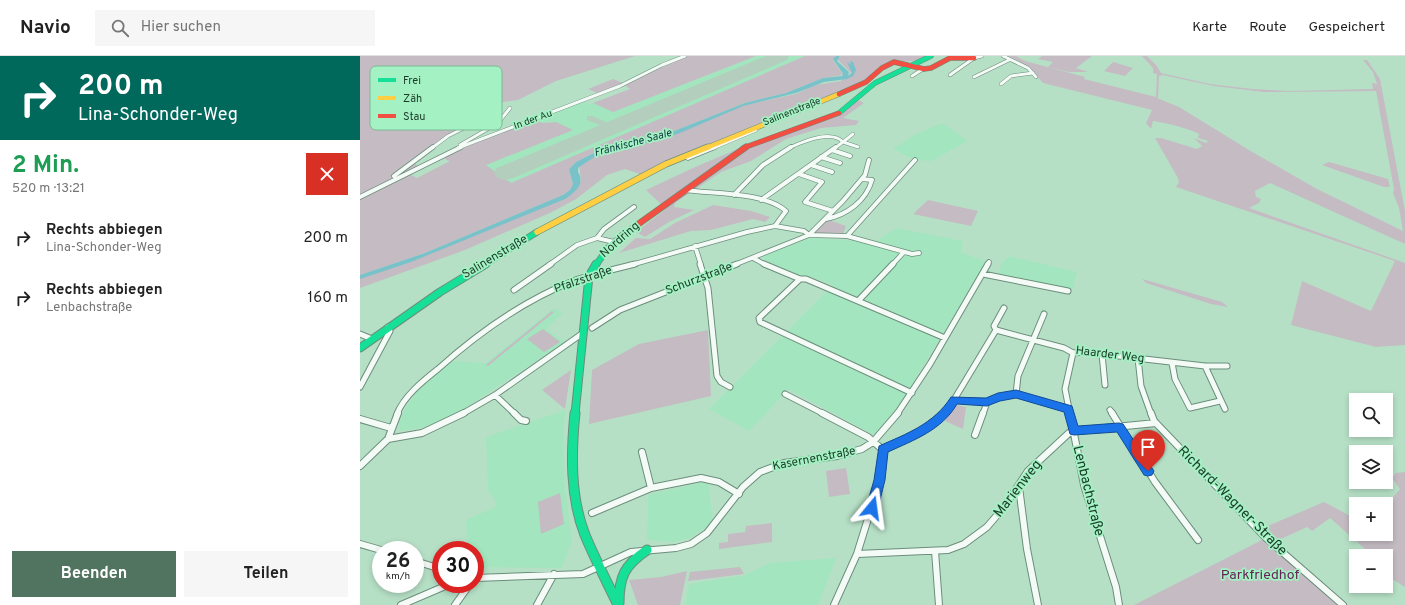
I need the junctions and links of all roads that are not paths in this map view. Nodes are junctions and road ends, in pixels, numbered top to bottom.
1 (685, 56) edge
2 (982, 56) edge
3 (1003, 56) edge
4 (929, 57) edge
5 (974, 58) junction
6 (1009, 60) junction
7 (900, 62) junction
8 (913, 65) junction
9 (905, 68) junction
10 (923, 69) junction
11 (1033, 73) junction
12 (950, 75) dead end
13 (912, 76) dead end
14 (974, 76) dead end
15 (1036, 76) dead end
16 (1001, 84) dead end
17 (510, 108) dead end
18 (502, 118) edge
19 (460, 130) edge
20 (486, 130) edge
21 (756, 130) dead end
22 (853, 134) dead end
23 (843, 142) junction
24 (858, 147) dead end
25 (832, 150) junction
26 (450, 151) junction
27 (850, 156) dead end
28 (821, 157) junction
29 (869, 160) dead end
30 (915, 160) dead end
31 (840, 163) dead end
32 (811, 165) junction
33 (832, 172) dead end
34 (799, 174) junction
35 (637, 178) junction
36 (862, 179) junction
37 (380, 186) junction
38 (685, 190) junction
39 (734, 195) junction
40 (360, 197) edge
41 (761, 200) junction
42 (634, 207) dead end
43 (833, 211) junction
44 (826, 219) junction
45 (775, 226) junction
46 (809, 235) junction
47 (847, 236) junction
48 (597, 238) junction
49 (614, 242) junction
50 (696, 246) junction
51 (904, 252) junction
52 (919, 253) dead end
53 (754, 258) junction
54 (989, 262) dead end
55 (983, 274) junction
56 (590, 276) junction
57 (704, 277) junction
58 (800, 279) junction
59 (514, 290) dead end
60 (1068, 291) dead end
61 (858, 301) junction
62 (1004, 308) dead end
63 (1044, 314) dead end
64 (388, 327) junction
65 (592, 328) dead end
66 (996, 330) junction
67 (583, 333) junction
68 (360, 334) edge
69 (945, 338) junction
70 (372, 339) junction
71 (1033, 340) junction
72 (360, 348) edge
73 (1073, 352) junction
74 (1102, 354) junction
75 (1138, 358) junction
76 (1172, 363) junction
77 (1205, 366) junction
78 (1227, 366) dead end
79 (1105, 385) dead end
80 (730, 386) dead end
81 (360, 387) edge
82 (912, 393) junction
83 (785, 394) dead end
84 (1016, 394) junction
85 (495, 395) junction
86 (955, 400) junction
87 (1220, 401) junction
88 (987, 402) junction
89 (1069, 409) junction
90 (1225, 409) dead end
91 (1110, 410) dead end
92 (360, 419) edge
93 (526, 421) dead end
94 (1156, 423) junction
95 (1119, 427) junction
96 (391, 428) junction
97 (1074, 431) junction
98 (975, 435) dead end
99 (388, 439) junction
100 (873, 442) junction
101 (883, 450) junction
102 (642, 452) dead end
103 (360, 466) edge
104 (1018, 487) junction
105 (651, 488) junction
106 (739, 494) junction
107 (592, 513) dead end
108 (1198, 540) dead end
109 (360, 544) edge
110 (372, 547) edge
111 (647, 550) junction
112 (934, 551) junction
113 (857, 554) junction
114 (599, 567) junction
115 (554, 574) junction
116 (484, 578) edge
117 (432, 592) edge
118 (464, 593) edge
119 (401, 605) edge
120 (455, 605) edge
121 (537, 605) edge
122 (619, 605) edge
123 (834, 605) edge
124 (940, 605) edge
125 (1038, 605) edge
126 (1119, 605) edge
127 (1343, 605) edge

1 - 26 street, In der Au
2 - 5 street
3 - 6 street
4 - 7 main road, Salinenstraße
4 - 8 main road, Nordring
5 - 10 main road
5 - 12 street
6 - 11 street
6 - 14 street
7 - 8 main road
7 - 9 street
7 - 35 main road, Salinenstraße
8 - 9 main road, Nordring
8 - 10 main road
9 - 38 main road, Nordring
10 - 13 street
11 - 15 street
11 - 16 street
17 - 18 street
19 - 37 street
20 - 26 street
21 - 35 street, Salinenstraße
22 - 23 street
23 - 24 street
23 - 25 street
23 - 39 street
25 - 27 street
25 - 28 street
26 - 37 street, In der Au
28 - 31 street
28 - 32 street
29 - 36 street
30 - 47 street
32 - 33 street
32 - 34 street
34 - 41 street
34 - 43 street
35 - 64 main road, Salinenstraße
36 - 43 street
36 - 44 street
37 - 40 street, In der Au
38 - 39 street
38 - 49 main road, Nordring
39 - 41 street
41 - 45 street
42 - 48 street
43 - 44 street
44 - 46 street
45 - 46 street, Pfalzstraße
45 - 50 street, Pfalzstraße
46 - 47 street
46 - 53 street, Schurzstraße
47 - 51 street
48 - 49 street
48 - 59 street
49 - 56 main road, Nordring
50 - 56 street, Pfalzstraße
50 - 57 street
51 - 52 street
51 - 61 street
53 - 57 street, Schurzstraße
53 - 58 street
54 - 55 street, Kasernenstraße
55 - 60 street
55 - 69 street, Kasernenstraße
56 - 67 main road, Nordring
56 - 96 street, Pfalzstraße
57 - 65 street, Schurzstraße
57 - 80 street
58 - 61 street
58 - 82 street
61 - 69 street
62 - 66 street
63 - 71 street
64 - 70 main road, Salinenstraße
64 - 81 street
66 - 71 street, Haarder Weg
66 - 86 street
67 - 85 street
67 - 114 main road, Nordring
68 - 70 street
69 - 82 street, Kasernenstraße
70 - 72 main road, Salinenstraße
71 - 73 street, Haarder Weg
71 - 84 street
73 - 74 street, Haarder Weg
73 - 89 street, Lenbachstraße
74 - 75 street, Haarder Weg
74 - 79 street
75 - 76 street, Haarder Weg
75 - 94 street, Richard-Wagner-Straße
76 - 77 street, Haarder Weg
76 - 87 street
77 - 78 street, Haarder Weg
77 - 87 street
82 - 100 street, Kasernenstraße
83 - 100 street
84 - 88 street
84 - 89 street
85 - 93 street
85 - 99 street
86 - 88 street
86 - 101 street
87 - 90 street
88 - 98 street
89 - 97 street, Lenbachstraße
91 - 95 street
92 - 96 street
94 - 95 street
94 - 127 street, Richard-Wagner-Straße
95 - 97 street
95 - 108 street
96 - 99 street, Pfalzstraße
97 - 104 street, Marienweg
97 - 126 street, Lenbachstraße
99 - 103 street
100 - 101 street
100 - 106 street, Kasernenstraße
101 - 113 street
102 - 105 street
104 - 112 street, Marienweg
104 - 125 street
105 - 106 street
105 - 107 street
106 - 111 street, Kasernenstraße
109 - 110 street
111 - 114 street, Kasernenstraße
111 - 122 main road
112 - 113 street
112 - 124 street
113 - 123 street
114 - 115 street, Kasernenstraße
114 - 122 main road, Nordring
115 - 116 street, Kasernenstraße
115 - 121 street
117 - 119 street
118 - 120 street

